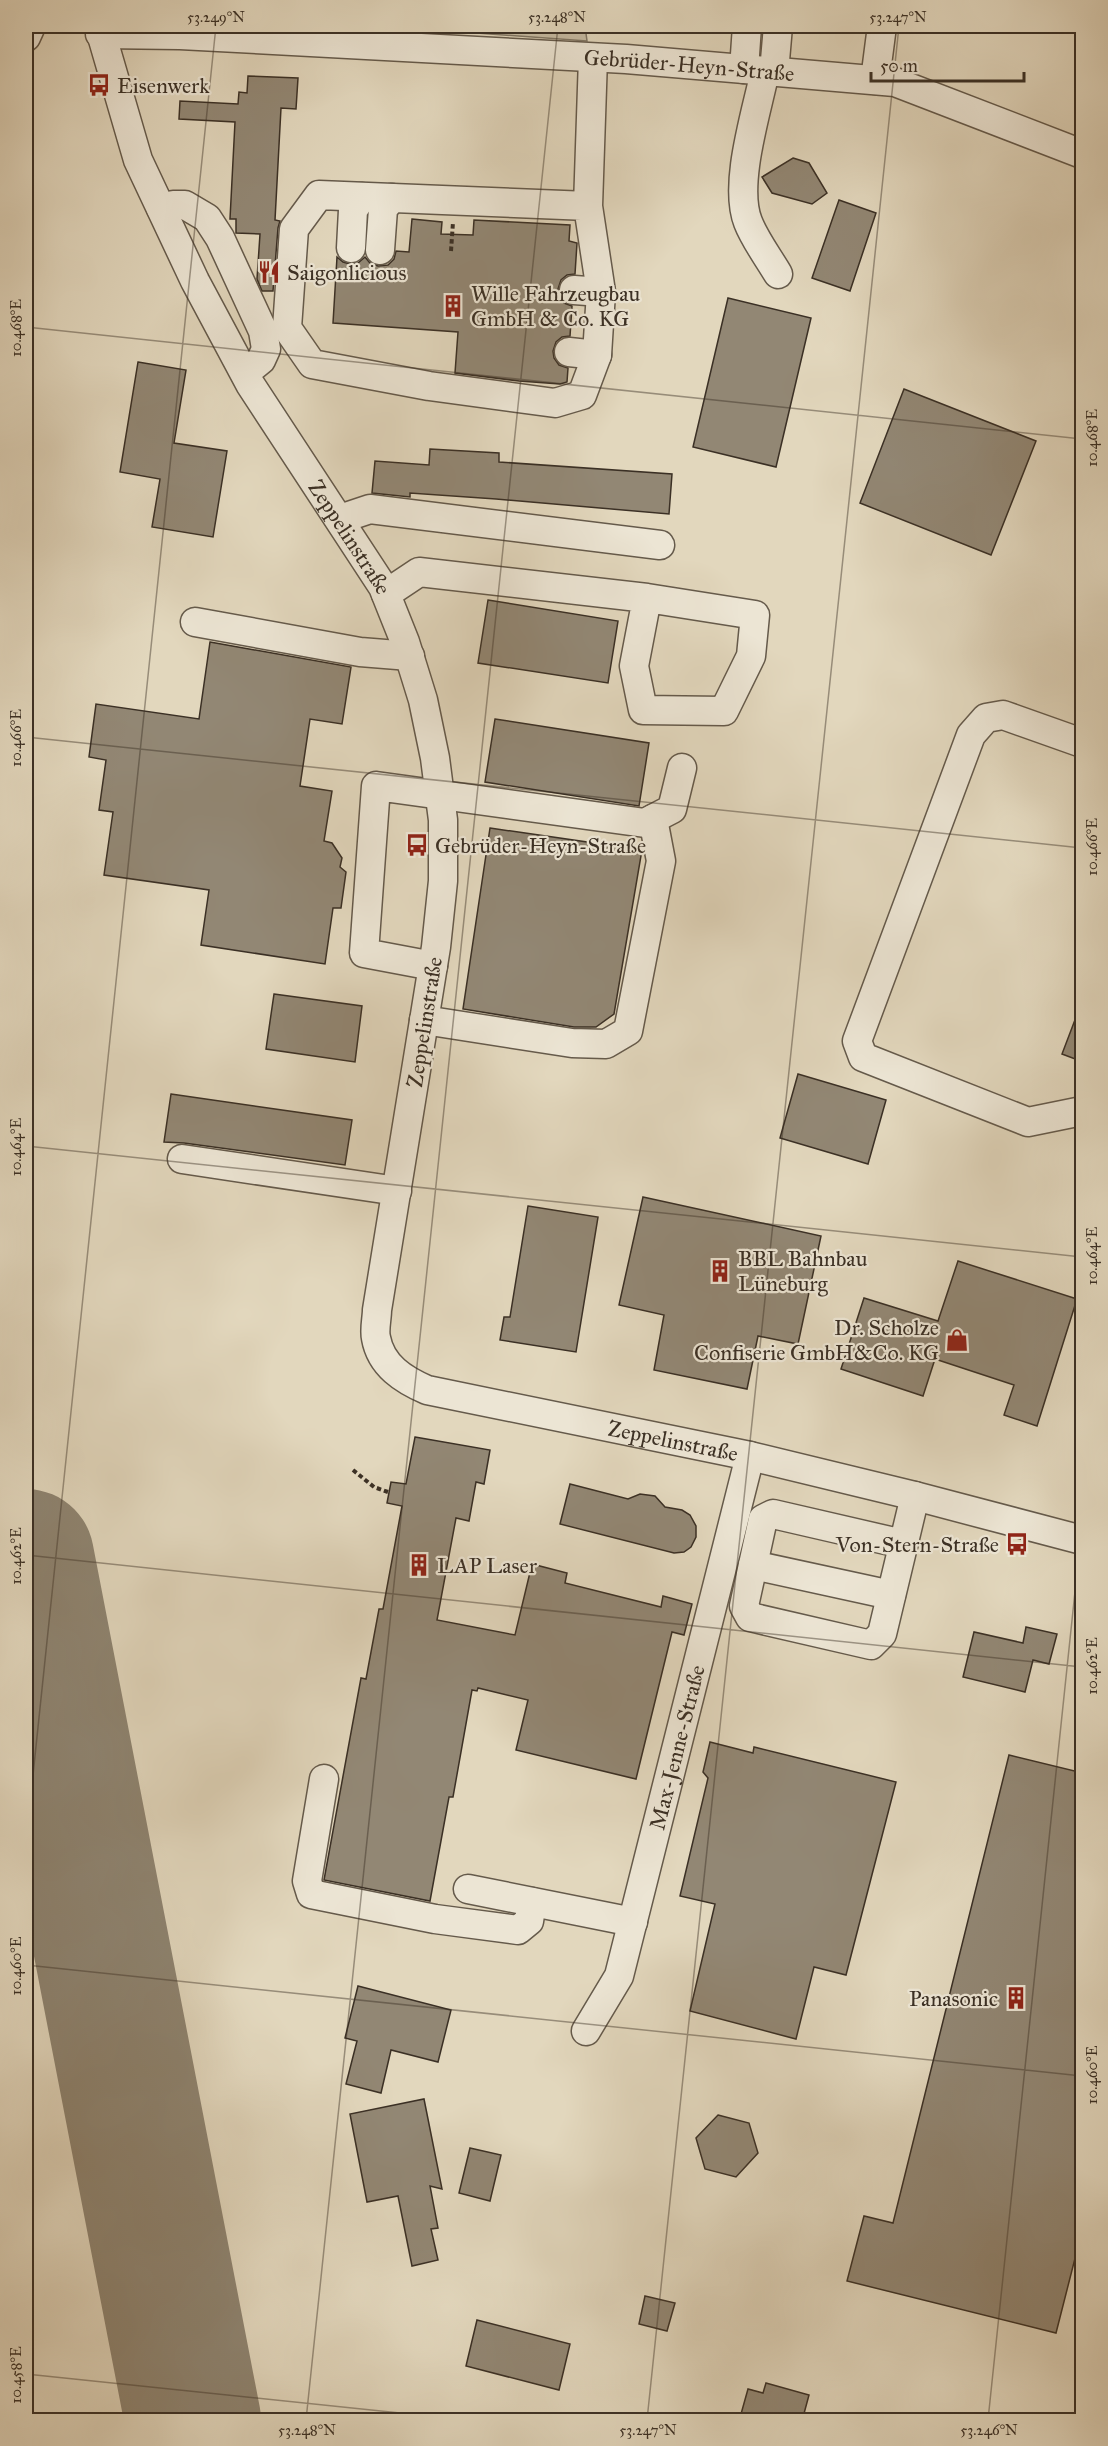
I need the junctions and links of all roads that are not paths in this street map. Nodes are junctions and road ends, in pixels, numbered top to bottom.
1 (31, 26) edge
2 (747, 26) edge
3 (778, 26) edge
4 (882, 26) edge
5 (99, 30) edge
6 (302, 34) edge
7 (26, 37) edge
8 (593, 58) junction
9 (761, 71) junction
10 (875, 80) junction
11 (1083, 154) edge
12 (384, 198) junction
13 (588, 206) junction
14 (161, 208) junction
15 (778, 274) dead end
16 (569, 352) dead end
17 (597, 355) junction
18 (245, 373) junction
19 (340, 519) junction
20 (660, 545) dead end
21 (386, 594) junction
22 (647, 598) junction
23 (195, 622) dead end
24 (410, 656) junction
25 (1083, 743) edge
26 (682, 768) dead end
27 (440, 795) junction
28 (653, 819) junction
29 (433, 966) junction
30 (424, 1020) junction
31 (1083, 1111) edge
32 (182, 1159) dead end
33 (397, 1191) junction
34 (750, 1456) junction
35 (915, 1496) junction
36 (1083, 1540) edge
37 (903, 1544) junction
38 (753, 1564) junction
39 (891, 1595) junction
40 (324, 1779) dead end
41 (468, 1889) dead end
42 (532, 1902) junction
43 (633, 1922) junction
44 (586, 2031) dead end

1 - 7 street
2 - 9 street
3 - 9 street
4 - 10 street
5 - 6 street, Gebrüder-Heyn-Straße
5 - 14 street, Zeppelinstraße
6 - 8 street, Gebrüder-Heyn-Straße
8 - 9 street, Gebrüder-Heyn-Straße
8 - 13 street
9 - 10 street, Gebrüder-Heyn-Straße
9 - 15 street
10 - 11 street, Gebrüder-Heyn-Straße
12 - 12 street
12 - 13 street
12 - 17 street
13 - 17 street
14 - 18 street, Zeppelinstraße
14 - 18 street
16 - 17 street
18 - 19 street, Zeppelinstraße
19 - 20 street
19 - 21 street, Zeppelinstraße
21 - 22 street
21 - 24 street, Zeppelinstraße
22 - 22 street
23 - 24 street
24 - 27 street, Zeppelinstraße
25 - 31 street
26 - 28 street
27 - 28 street
27 - 29 street, Zeppelinstraße
27 - 29 street
28 - 30 street
29 - 30 street, Zeppelinstraße
30 - 33 street, Zeppelinstraße
32 - 33 street
33 - 34 street, Zeppelinstraße
34 - 35 street, Zeppelinstraße
34 - 43 street, Max-Jenne-Straße
35 - 36 street, Zeppelinstraße
35 - 37 street
37 - 38 street
37 - 39 street
38 - 39 street
38 - 39 street
40 - 42 street
41 - 42 street
42 - 43 street
43 - 44 street, Max-Jenne-Straße

